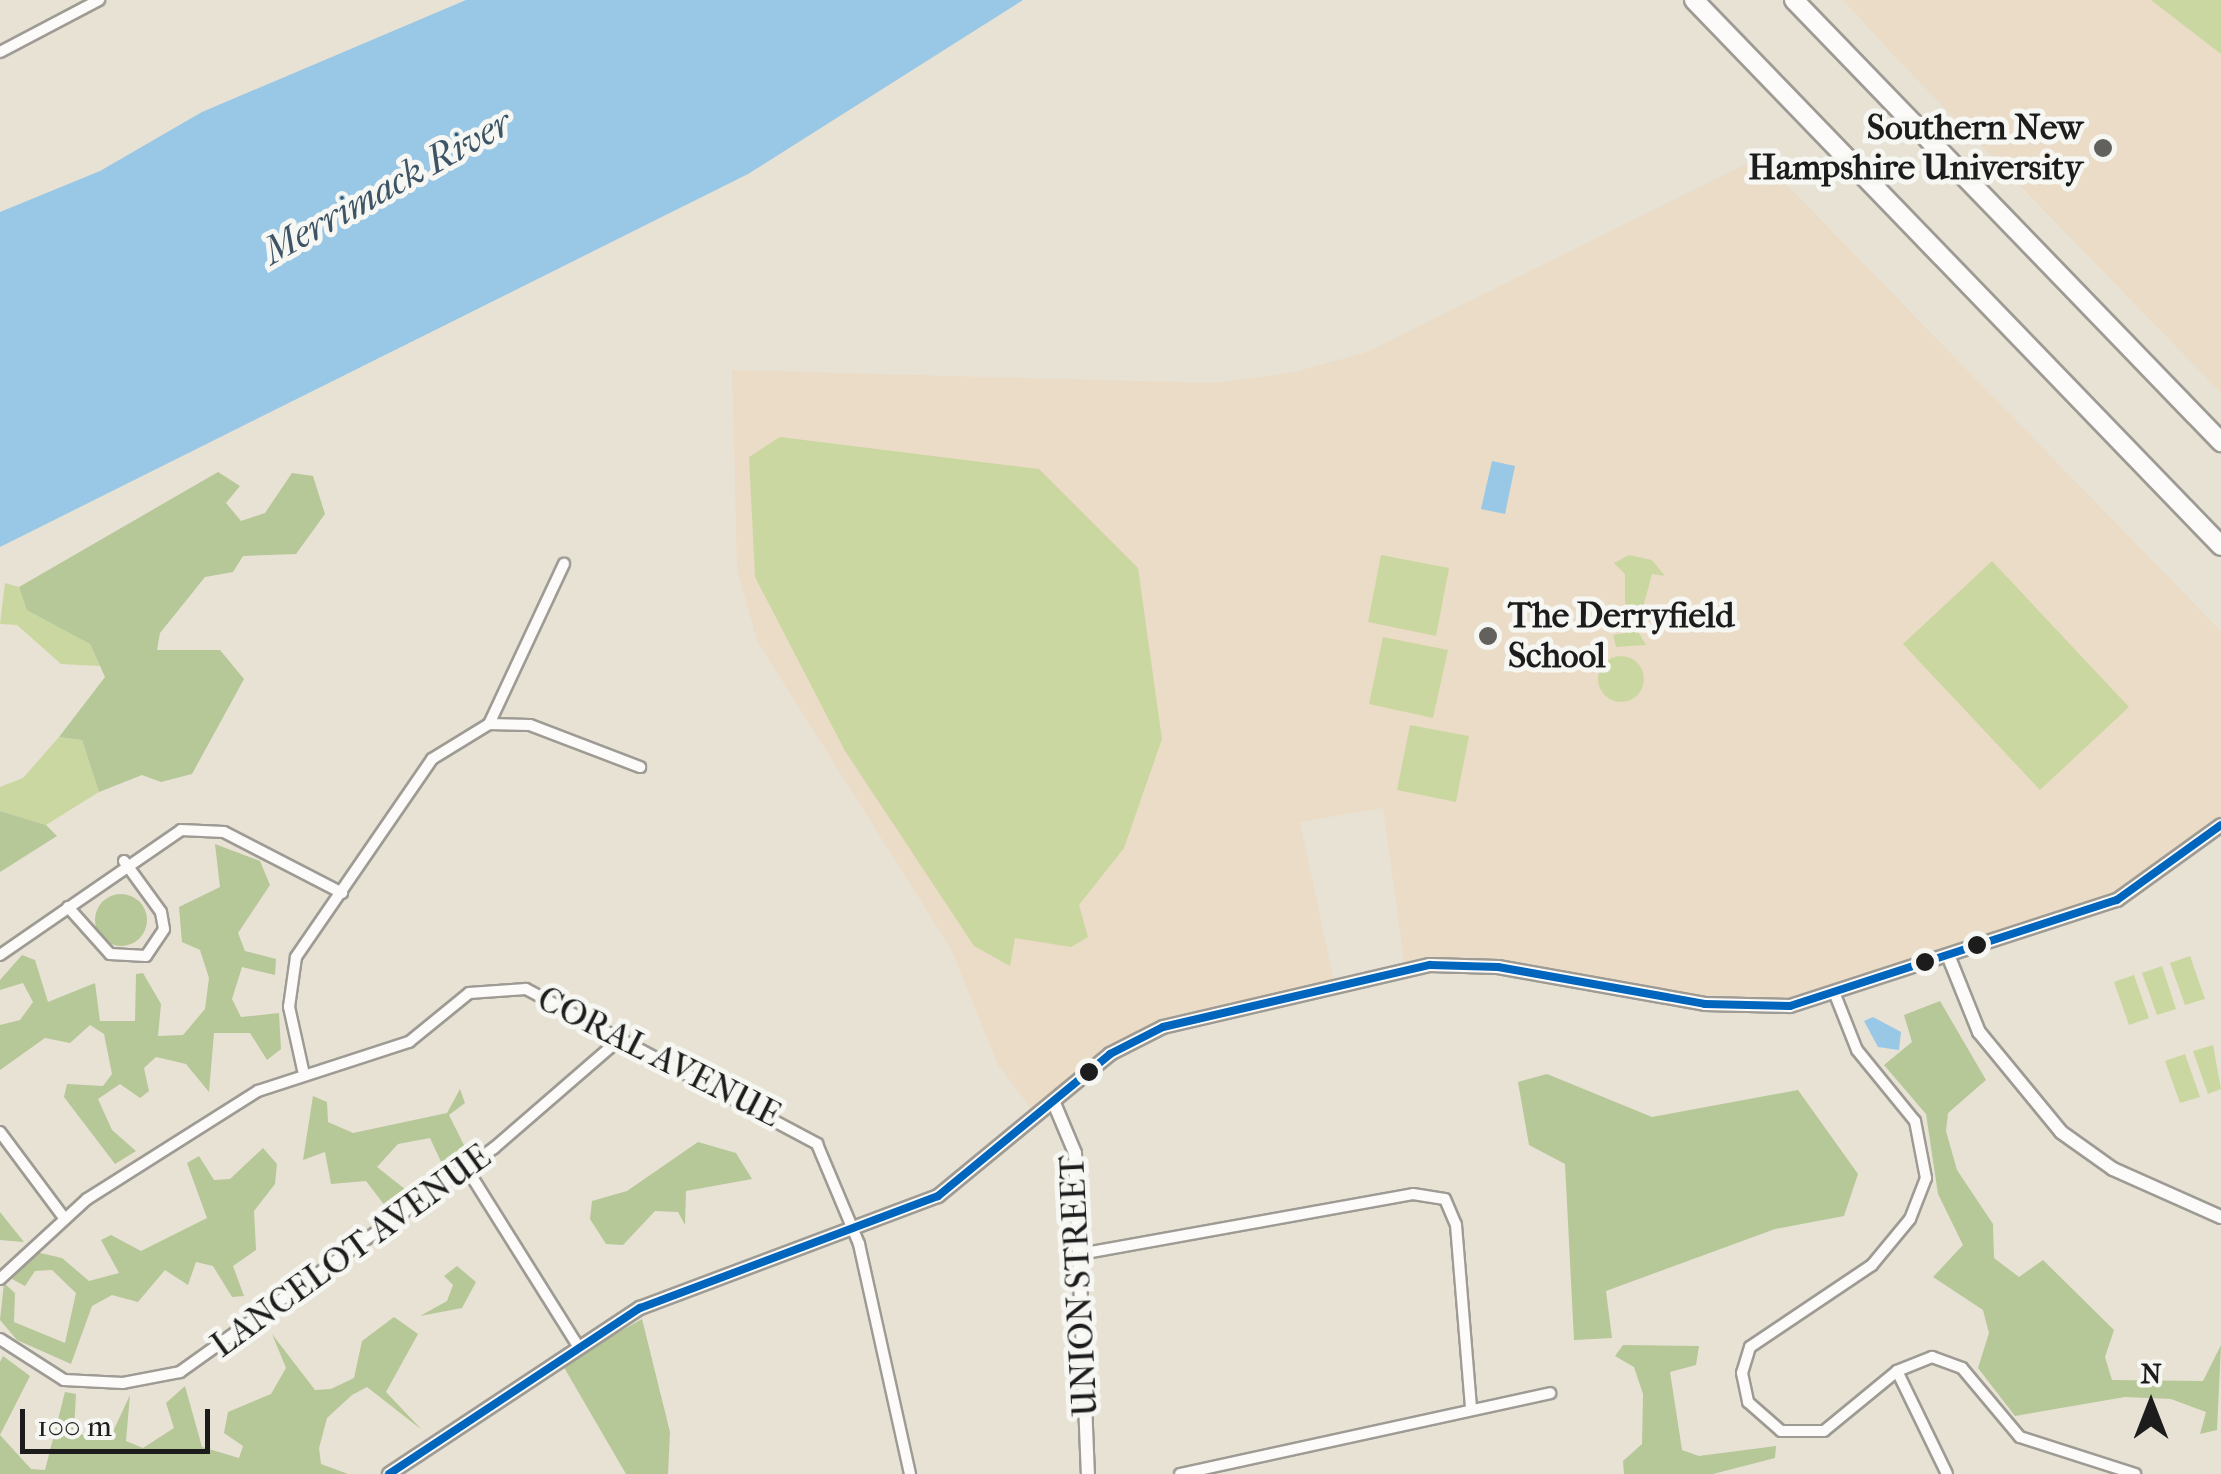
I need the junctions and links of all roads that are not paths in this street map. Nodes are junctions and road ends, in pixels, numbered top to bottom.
1 (99, 0) edge
2 (1694, 0) edge
3 (1794, 0) edge
4 (0, 52) edge
5 (2221, 442) edge
6 (2221, 546) edge
7 (564, 564) dead end
8 (488, 724) junction
9 (640, 767) dead end
10 (2221, 825) edge
11 (124, 861) junction
12 (342, 893) junction
13 (68, 908) junction
14 (0, 955) edge
15 (1950, 960) junction
16 (1836, 996) junction
17 (621, 1038) junction
18 (304, 1070) junction
19 (1054, 1104) junction
20 (0, 1132) edge
21 (467, 1168) junction
22 (2221, 1217) edge
23 (64, 1218) junction
24 (851, 1230) junction
25 (1080, 1254) junction
26 (0, 1279) edge
27 (0, 1339) edge
28 (576, 1344) junction
29 (1897, 1370) junction
30 (1550, 1393) dead end
31 (1471, 1407) junction
32 (389, 1474) edge
33 (910, 1474) edge
34 (1088, 1474) edge
35 (1180, 1474) edge
36 (1947, 1474) edge
37 (2135, 1474) edge

1 - 4 street
2 - 6 highway
3 - 5 highway
7 - 8 street
8 - 9 street
8 - 12 street
10 - 15 street
11 - 12 street
11 - 13 street
11 - 13 street
12 - 18 street
13 - 14 street
15 - 16 street
15 - 22 street
16 - 19 street
16 - 29 street
17 - 18 street, CORAL AVENUE
17 - 21 street, LANCELOT AVENUE
17 - 24 street, CORAL AVENUE
18 - 23 street, CORAL AVENUE
19 - 24 street
19 - 25 street, UNION STREET
20 - 23 street
21 - 27 street, LANCELOT AVENUE
21 - 28 street
23 - 26 street, CORAL AVENUE
24 - 28 street
24 - 33 street, CORAL AVENUE
25 - 31 street
25 - 34 street, UNION STREET
28 - 32 street
29 - 36 street
29 - 37 street
30 - 31 street
31 - 35 street

